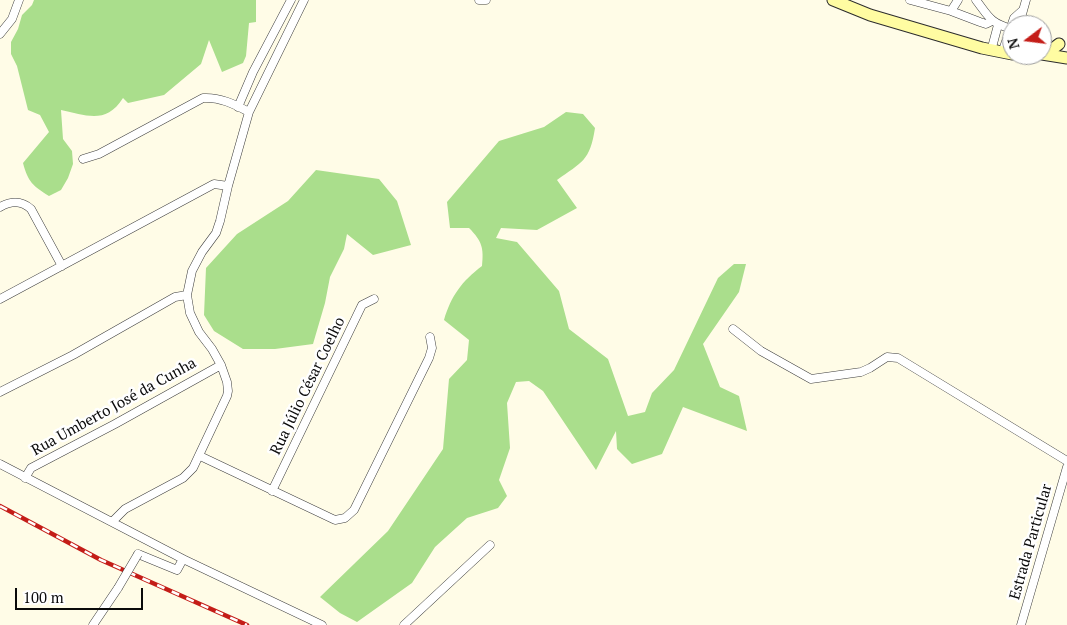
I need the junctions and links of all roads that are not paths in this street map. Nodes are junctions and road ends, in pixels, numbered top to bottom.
1 (19, 0) edge
2 (291, 0) edge
3 (304, 0) edge
4 (479, 0) edge
5 (486, 0) edge
6 (833, 0) edge
7 (910, 0) edge
8 (958, 0) edge
9 (976, 0) edge
10 (1026, 0) edge
11 (1023, 10) junction
12 (951, 11) junction
13 (1017, 15) edge
14 (1022, 15) edge
15 (995, 23) junction
16 (1002, 26) edge
17 (0, 34) edge
18 (1002, 42) edge
19 (1058, 44) dead end
20 (1052, 48) edge
21 (1002, 52) edge
22 (1052, 55) edge
23 (1067, 58) edge
24 (238, 107) junction
25 (249, 112) junction
26 (83, 159) dead end
27 (228, 186) junction
28 (0, 207) edge
29 (62, 266) junction
30 (187, 295) junction
31 (0, 299) edge
32 (374, 299) dead end
33 (733, 329) dead end
34 (430, 338) dead end
35 (221, 364) junction
36 (0, 392) edge
37 (200, 456) junction
38 (1067, 461) edge
39 (0, 464) edge
40 (1067, 467) edge
41 (25, 478) junction
42 (272, 491) junction
43 (112, 522) junction
44 (490, 545) dead end
45 (183, 559) junction
46 (92, 625) edge
47 (322, 625) edge
48 (404, 625) edge
49 (1021, 625) edge

1 - 17 street
2 - 24 street
3 - 25 street
4 - 5 street
6 - 21 main road
7 - 12 street
8 - 12 street
9 - 15 street
10 - 11 street
11 - 13 street
11 - 14 street
12 - 15 street
15 - 16 street
15 - 18 street
19 - 20 main road
22 - 23 main road
24 - 25 street
24 - 26 street
25 - 27 street
27 - 29 street
27 - 30 street
28 - 29 street
29 - 31 street
30 - 35 street
30 - 36 street
32 - 42 street, Rua Júlio César Coelho
33 - 38 street
34 - 42 street
35 - 37 street
35 - 41 street, Rua Umberto José da Cunha
37 - 42 street
37 - 43 street
39 - 41 street
40 - 49 street, Estrada Particular
41 - 43 street
43 - 45 street
44 - 48 street
45 - 46 street, bridge
45 - 47 street

